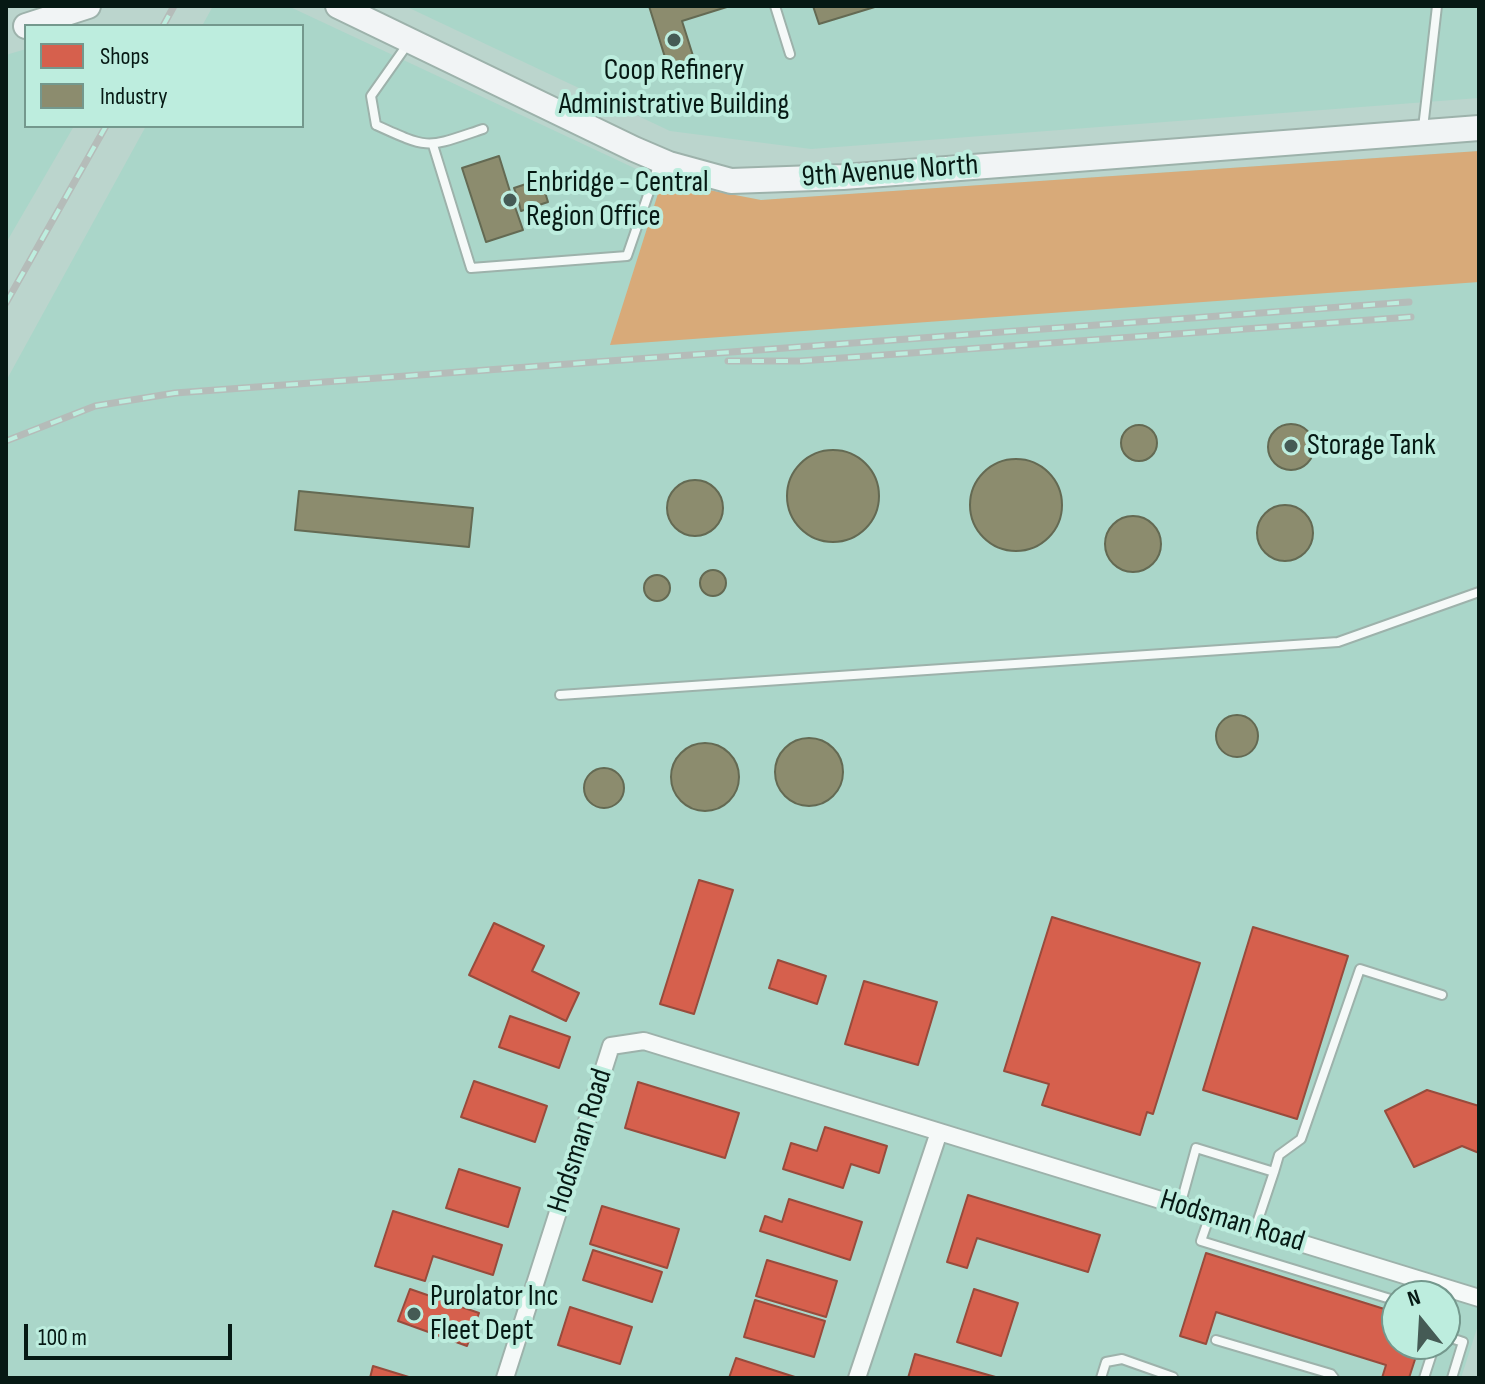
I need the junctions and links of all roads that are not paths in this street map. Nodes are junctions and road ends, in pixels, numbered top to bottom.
1 (88, 6) edge
2 (338, 6) edge
3 (775, 6) edge
4 (1437, 6) edge
5 (32, 24) edge
6 (409, 41) junction
7 (790, 54) dead end
8 (1479, 128) edge
9 (483, 129) dead end
10 (1423, 132) junction
11 (433, 145) junction
12 (660, 160) junction
13 (1479, 592) edge
14 (560, 695) dead end
15 (1442, 995) dead end
16 (939, 1132) junction
17 (1274, 1172) junction
18 (1180, 1206) junction
19 (1210, 1215) junction
20 (1255, 1229) junction
21 (1420, 1280) edge
22 (1381, 1296) edge
23 (1216, 1340) dead end
24 (505, 1378) edge
25 (857, 1378) edge
26 (1101, 1378) edge
27 (1174, 1378) edge
28 (1334, 1378) edge

1 - 5 street
2 - 6 street, 9th Avenue North
3 - 7 lane
4 - 10 lane
6 - 11 lane
6 - 12 street, 9th Avenue North
8 - 10 street, 9th Avenue North
9 - 11 lane
10 - 12 street, 9th Avenue North
11 - 12 lane
13 - 14 lane
15 - 17 lane
16 - 18 street, Hodsman Road
16 - 24 street, Hodsman Road
16 - 25 street
17 - 18 lane
17 - 20 lane
18 - 19 street, Hodsman Road
19 - 20 street, Hodsman Road
19 - 22 lane
20 - 21 street, Hodsman Road
23 - 28 lane
26 - 27 lane

